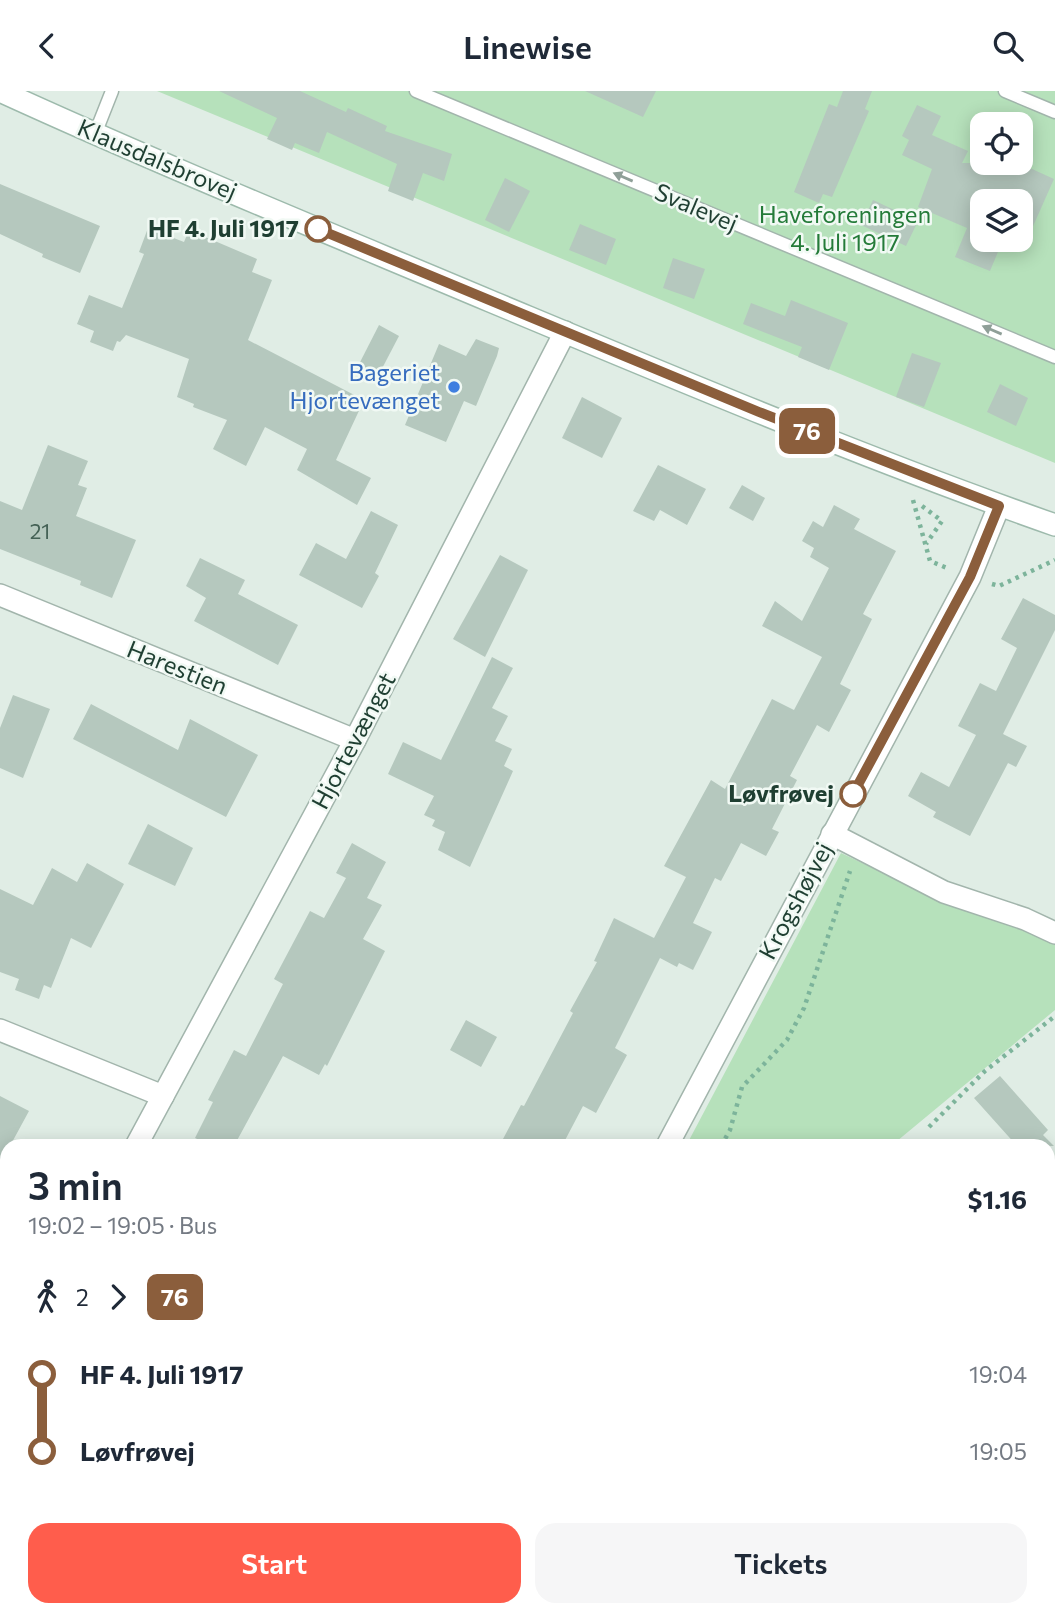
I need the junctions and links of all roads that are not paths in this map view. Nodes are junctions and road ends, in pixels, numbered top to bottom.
1 (0, 91) edge
2 (112, 91) edge
3 (416, 91) edge
4 (1005, 91) edge
5 (1055, 112) edge
6 (94, 134) junction
7 (565, 332) junction
8 (1055, 356) edge
9 (999, 506) junction
10 (1055, 525) edge
11 (0, 596) edge
12 (355, 740) junction
13 (832, 834) junction
14 (1055, 933) edge
15 (0, 1030) edge
16 (163, 1096) junction
17 (140, 1139) edge
18 (671, 1139) edge

1 - 6 street, Klausdalsbrovej
2 - 6 lane
8 -> 3 lane, Svalevej
4 - 5 lane
6 - 7 street, Klausdalsbrovej
7 - 9 street, Klausdalsbrovej
7 - 12 street, Hjortevænget
9 - 10 street, Klausdalsbrovej
9 - 13 street, Krogshøjvej
11 - 12 street, Harestien
12 - 16 street, Hjortevænget
13 - 14 street
13 - 18 street, Krogshøjvej
15 - 16 street
16 - 17 street, Hjortevænget

